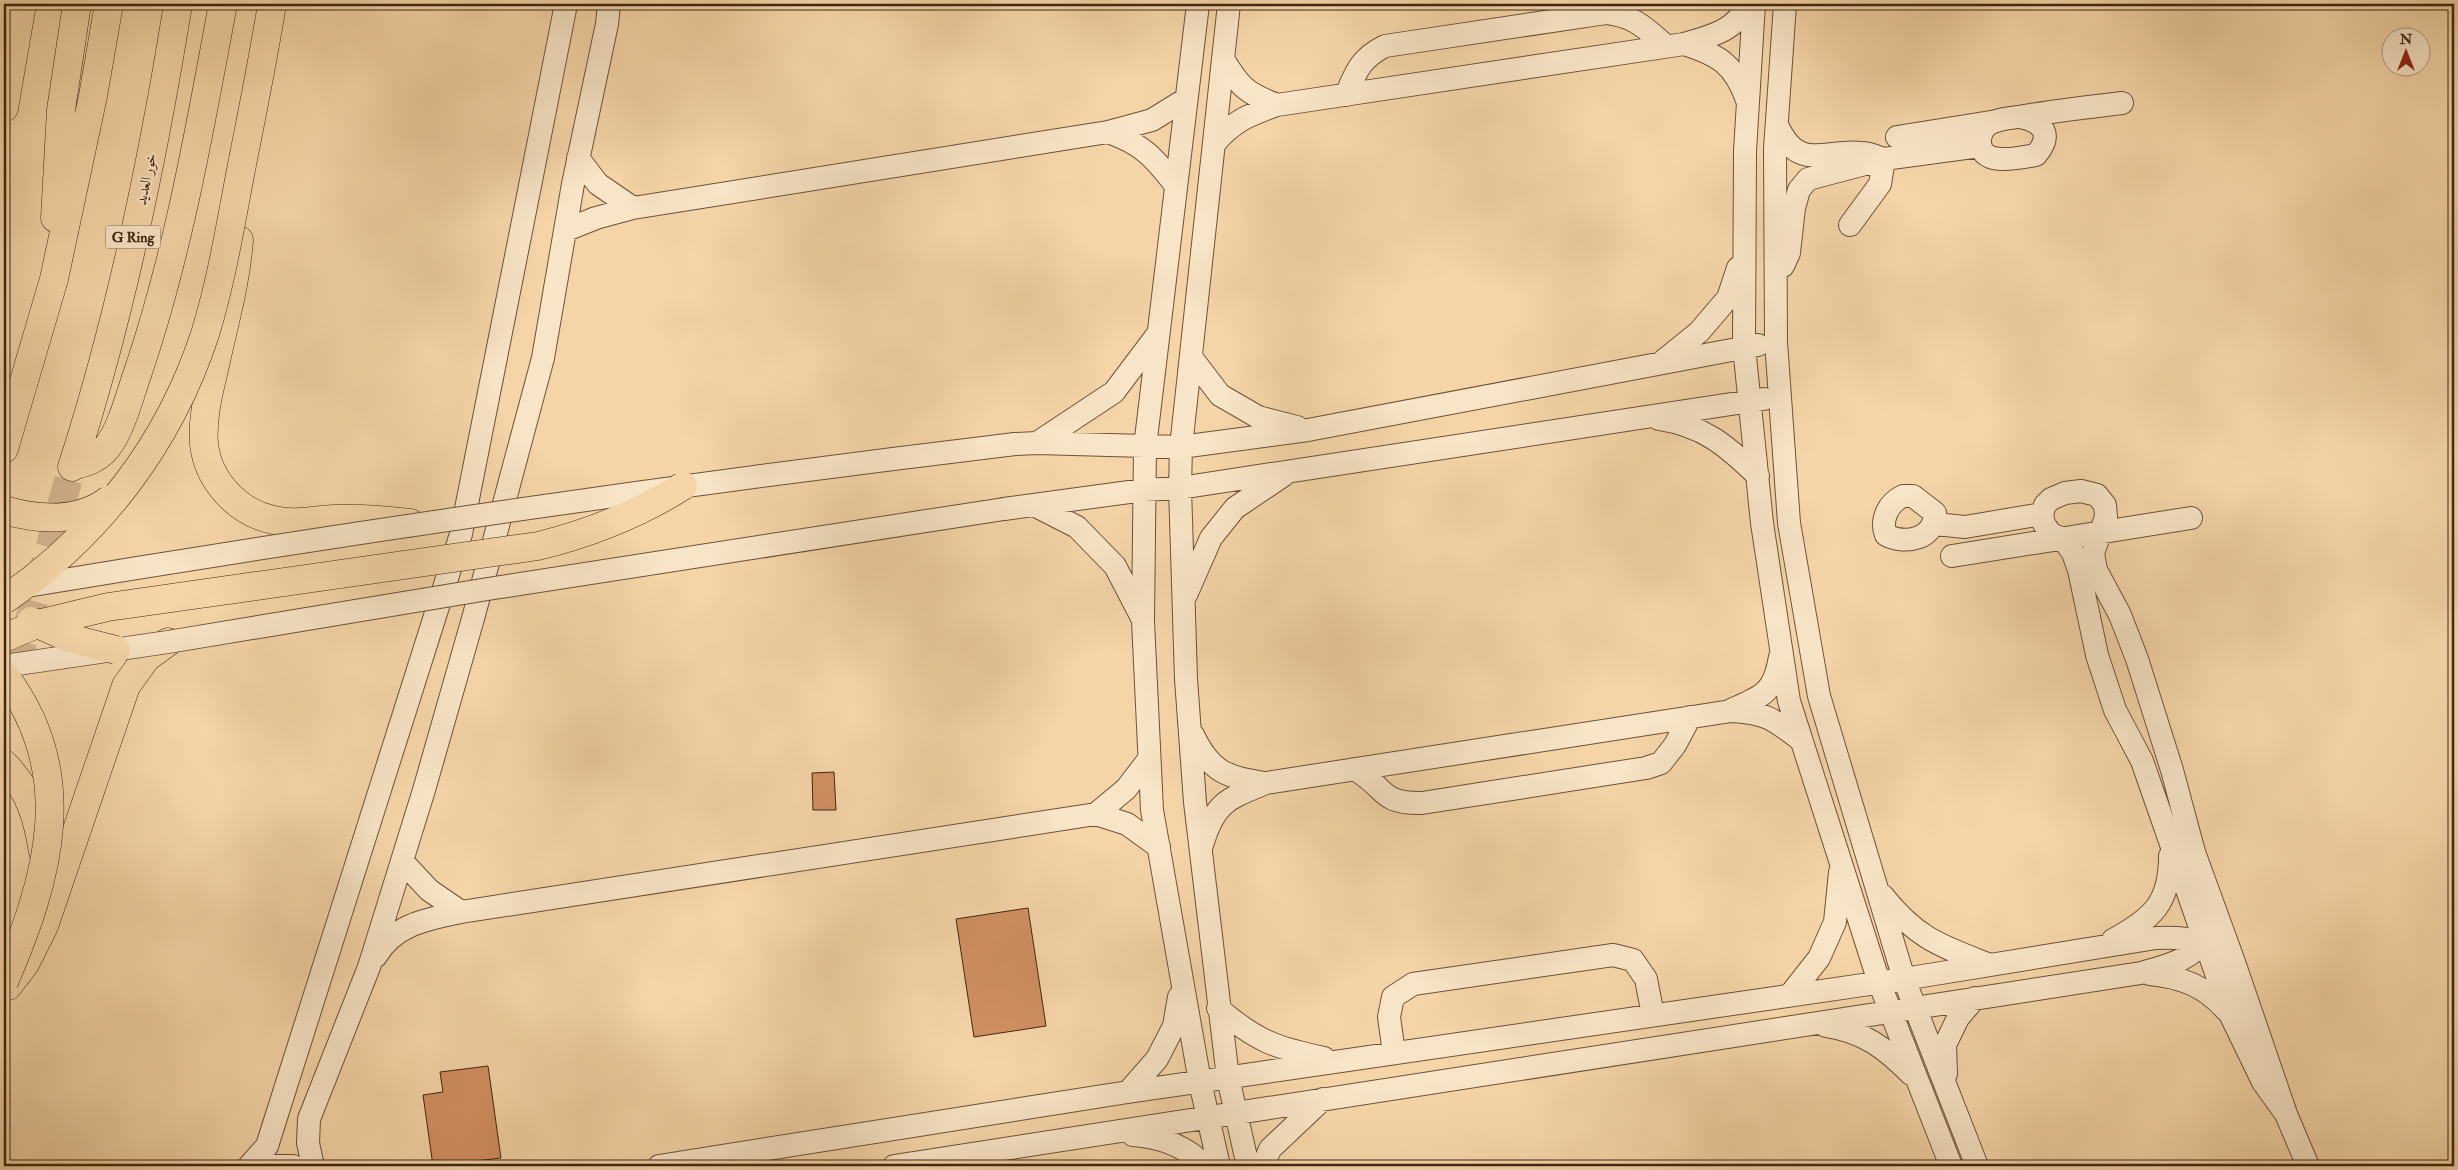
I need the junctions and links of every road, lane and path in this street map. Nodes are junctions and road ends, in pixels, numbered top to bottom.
1 (22, 4) edge
2 (77, 4) edge
3 (109, 4) edge
4 (178, 4) edge
5 (223, 4) edge
6 (272, 4) edge
7 (566, 4) edge
8 (609, 4) edge
9 (1198, 4) edge
10 (1229, 4) edge
11 (1747, 4) edge
12 (1754, 4) edge
13 (1785, 4) edge
14 (1675, 45) junction
15 (1223, 59) junction
16 (1346, 95) junction
17 (1186, 99) junction
18 (2122, 103) dead end
19 (1748, 104) junction
20 (1277, 105) junction
21 (4, 108) edge
22 (2020, 117) junction
23 (1996, 121) junction
24 (1777, 125) junction
25 (1108, 132) junction
26 (1897, 137) dead end
27 (1214, 144) junction
28 (1980, 146) junction
29 (578, 158) junction
30 (1884, 159) junction
31 (241, 166) junction
32 (1176, 186) junction
33 (633, 208) junction
34 (1850, 225) dead end
35 (566, 230) junction
36 (1745, 250) junction
37 (54, 279) junction
38 (1776, 280) junction
39 (1158, 334) junction
40 (1776, 342) junction
41 (1744, 347) junction
42 (1191, 357) junction
43 (1660, 363) junction
44 (1778, 397) junction
45 (1750, 400) junction
46 (1646, 416) junction
47 (1308, 430) junction
48 (1037, 443) junction
49 (1145, 447) junction
50 (1181, 447) junction
51 (4, 449) edge
52 (1290, 471) junction
53 (1758, 476) junction
54 (127, 485) junction
55 (683, 486) junction
56 (1180, 488) junction
57 (1144, 490) junction
58 (1034, 504) junction
59 (4, 510) edge
60 (2042, 514) junction
61 (2191, 518) dead end
62 (414, 524) junction
63 (1935, 524) dead end
64 (2101, 531) junction
65 (2063, 539) junction
66 (1952, 556) dead end
67 (9, 594) edge
68 (1184, 601) junction
69 (1143, 621) junction
70 (37, 624) junction
71 (4, 638) edge
72 (168, 642) junction
73 (1782, 649) junction
74 (116, 650) junction
75 (4, 666) edge
76 (4, 675) edge
77 (1731, 711) junction
78 (1690, 717) junction
79 (1190, 728) junction
80 (1802, 740) junction
81 (1149, 759) junction
82 (4, 764) edge
83 (1354, 769) junction
84 (1266, 783) junction
85 (1096, 814) junction
86 (2170, 845) junction
87 (1159, 847) junction
88 (1200, 850) junction
89 (44, 861) junction
90 (402, 861) junction
91 (1841, 863) junction
92 (1876, 887) junction
93 (2213, 905) junction
94 (462, 912) junction
95 (2204, 942) junction
96 (2106, 944) junction
97 (2234, 962) junction
98 (1991, 965) junction
99 (369, 967) junction
100 (2141, 973) junction
101 (1182, 976) junction
102 (1904, 979) junction
103 (4, 982) edge
104 (1878, 982) junction
105 (4, 990) edge
106 (1790, 995) junction
107 (1975, 998) junction
108 (1914, 1006) junction
109 (1218, 1008) junction
110 (1890, 1011) junction
111 (1653, 1015) junction
112 (2231, 1016) junction
113 (1807, 1024) junction
114 (1394, 1053) junction
115 (1337, 1062) junction
116 (1228, 1078) junction
117 (1917, 1080) junction
118 (1200, 1082) junction
119 (1946, 1087) junction
120 (1128, 1092) junction
121 (1323, 1099) junction
122 (1235, 1113) junction
123 (2286, 1114) junction
124 (1208, 1117) junction
125 (1107, 1133) junction
126 (249, 1166) edge
127 (263, 1166) edge
128 (293, 1166) edge
129 (313, 1166) edge
130 (659, 1166) edge
131 (894, 1166) edge
132 (1205, 1166) edge
133 (1219, 1166) edge
134 (1248, 1166) edge
135 (1263, 1166) edge
136 (1951, 1166) edge
137 (1978, 1166) edge
138 (2308, 1166) edge

1 - 21 highway
2 - 37 highway
3 - 37 highway
4 - 5 highway, خور العديد / G Ring
6 - 31 highway, bridge
7 - 126 lane
8 - 29 lane
9 - 17 lane
10 - 15 lane
11 - 14 lane
12 - 19 lane
13 - 24 lane
14 - 16 lane
14 - 16 lane
14 - 19 lane
15 - 20 lane
15 - 27 lane
16 - 20 lane
17 - 25 lane
17 - 32 lane
18 - 22 lane
19 - 36 lane
20 - 27 lane
22 - 23 lane
22 - 28 lane
23 - 26 lane
23 - 28 lane
24 - 30 lane
24 - 38 lane
25 - 32 lane
25 - 33 lane
27 - 42 lane
28 - 30 lane
29 - 33 lane
29 - 35 lane
30 - 34 lane
30 - 38 lane
31 - 54 highway, bridge
31 - 62 highway, bridge
32 - 39 lane
33 - 35 lane
35 - 90 lane
36 - 41 lane
36 - 43 lane
37 - 51 highway
38 - 40 lane
39 - 48 lane
39 - 49 lane
40 - 41 lane
40 - 44 lane
41 - 43 lane
41 - 45 lane
42 - 47 lane
42 - 50 lane
43 - 47 lane
44 - 45 lane
44 - 92 lane
45 - 46 lane
45 - 53 lane
46 - 52 lane
46 - 53 lane
47 - 50 lane
48 - 49 lane
48 - 55 lane, bridge
49 - 50 lane
49 - 57 lane
50 - 56 lane
52 - 56 lane
52 - 68 lane
53 - 73 lane
54 - 59 highway, bridge
54 - 67 highway, bridge
55 - 62 lane, bridge
55 - 70 highway, bridge
56 - 57 lane
56 - 68 lane
57 - 58 lane
57 - 69 lane
58 - 69 lane
58 - 72 lane, bridge
60 - 63 lane
60 - 64 lane
60 - 65 lane
61 - 64 lane
62 - 67 lane, bridge
64 - 65 lane
64 - 93 lane
65 - 66 lane
65 - 86 lane
67 - 70 highway, bridge
68 - 79 lane
69 - 81 lane
70 - 71 highway, bridge
70 - 74 highway, bridge
72 - 74 lane, bridge
72 - 105 highway
73 - 77 lane
73 - 80 lane
74 - 75 lane, bridge
76 - 89 highway, bridge
77 - 78 lane
77 - 80 lane
78 - 83 lane
78 - 83 lane
79 - 84 lane
79 - 88 lane
80 - 91 lane
81 - 85 lane
81 - 87 lane
82 - 89 highway
83 - 84 lane
84 - 88 lane
85 - 87 lane
85 - 94 lane
86 - 95 lane
86 - 96 lane
87 - 101 lane
88 - 109 lane
89 - 103 highway, bridge
90 - 94 lane
90 - 99 lane
91 - 104 lane
91 - 106 lane
92 - 98 lane
92 - 102 lane
93 - 95 lane
93 - 97 lane
94 - 99 lane
95 - 96 lane
95 - 97 lane
95 - 100 lane
95 - 112 lane
96 - 98 lane
97 - 123 lane
98 - 102 lane
99 - 129 lane
100 - 107 lane
100 - 112 lane
101 - 118 lane
101 - 120 lane
102 - 104 lane
102 - 108 lane
104 - 106 lane
104 - 110 lane
106 - 111 lane
107 - 108 lane
107 - 119 lane
108 - 110 lane
108 - 119 lane
109 - 115 lane
109 - 116 lane
110 - 113 lane
110 - 117 lane
111 - 114 lane
111 - 114 lane
112 - 123 lane
113 - 117 lane
113 - 121 lane
114 - 115 lane
115 - 116 lane
116 - 118 lane
116 - 122 lane
117 - 136 lane
118 - 120 lane
118 - 124 lane
119 - 137 lane
120 - 130 lane
121 - 122 lane
121 - 135 lane
122 - 124 lane
122 - 134 lane
123 - 138 lane
124 - 125 lane
124 - 133 lane
125 - 131 lane
125 - 132 lane
127 - 128 lane

